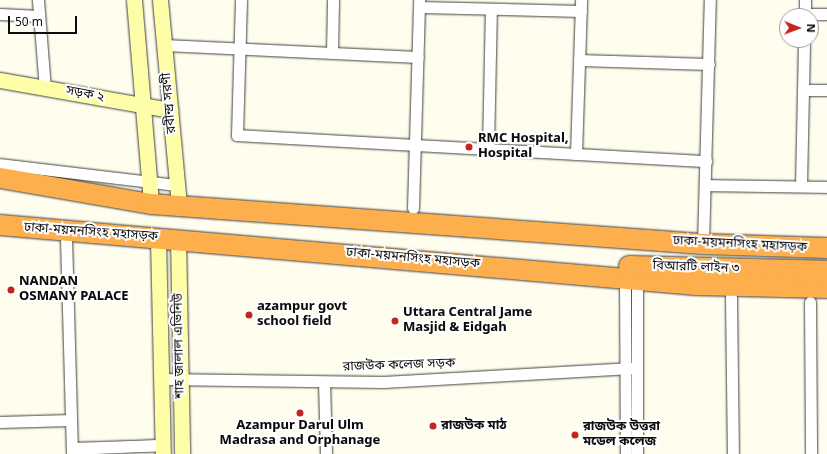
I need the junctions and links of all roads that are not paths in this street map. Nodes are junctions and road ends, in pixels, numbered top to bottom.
1 (38, 0) edge
2 (134, 0) edge
3 (160, 0) edge
4 (241, 0) edge
5 (333, 0) edge
6 (710, 0) edge
7 (419, 4) edge
8 (509, 5) edge
9 (581, 6) edge
10 (491, 9) junction
11 (0, 14) edge
12 (39, 16) junction
13 (164, 45) junction
14 (240, 48) junction
15 (804, 48) edge
16 (332, 53) junction
17 (418, 57) junction
18 (579, 60) junction
19 (709, 64) junction
20 (0, 80) edge
21 (45, 88) junction
22 (803, 90) junction
23 (827, 90) edge
24 (143, 106) junction
25 (170, 110) junction
26 (415, 145) junction
27 (488, 149) junction
28 (576, 154) junction
29 (706, 161) junction
30 (0, 164) edge
31 (0, 178) edge
32 (149, 182) junction
33 (177, 185) junction
34 (705, 186) junction
35 (800, 186) junction
36 (827, 187) edge
37 (151, 204) junction
38 (179, 206) junction
39 (413, 208) dead end
40 (0, 225) edge
41 (66, 238) dead end
42 (158, 238) junction
43 (178, 238) junction
44 (703, 244) junction
45 (827, 248) edge
46 (561, 265) junction
47 (827, 271) edge
48 (631, 278) junction
49 (827, 288) edge
50 (731, 298) dead end
51 (810, 302) dead end
52 (631, 369) junction
53 (161, 379) junction
54 (181, 379) junction
55 (324, 382) junction
56 (71, 420) junction
57 (0, 422) edge
58 (148, 446) junction
59 (163, 450) edge
60 (72, 454) edge
61 (182, 454) edge
62 (326, 454) edge
63 (626, 454) edge
64 (637, 454) edge
65 (733, 454) edge
66 (811, 454) edge

1 - 12 street
2 - 24 street, রবীন্দ্র সরণী
3 - 13 street, রবীন্দ্র সরণী
4 - 14 street
5 - 16 street
6 - 19 street
7 - 10 street
7 - 17 street
8 - 9 street
8 - 10 street
9 - 18 street
10 - 27 street
11 - 12 street
12 - 21 street
13 - 14 street
13 - 25 street, রবীন্দ্র সরণী
14 - 16 street
14 - 26 street
15 - 22 street
16 - 17 street
17 - 26 street
18 - 19 street
18 - 28 street
19 - 29 street
20 - 21 street, সড়ক ২
21 - 24 street, সড়ক ২
22 - 23 street
22 - 35 street
24 - 25 street, সড়ক ২
24 - 32 street, রবীন্দ্র সরণী
25 - 33 street, রবীন্দ্র সরণী
26 - 27 street
26 - 39 street
27 - 28 street
28 - 29 street
29 - 34 street
30 - 32 street
31 - 37 highway, ঢাকা-ময়মনসিংহ মহাসড়ক
32 - 33 street
32 - 37 street, রবীন্দ্র সরণী
33 - 38 street, রবীন্দ্র সরণী
34 - 35 street
34 - 44 street
35 - 36 street
37 - 38 highway, ঢাকা-ময়মনসিংহ মহাসড়ক
38 - 44 highway, ঢাকা-ময়মনসিংহ মহাসড়ক
40 - 42 highway, ঢাকা-ময়মনসিংহ মহাসড়ক
41 - 56 street
42 - 43 highway, ঢাকা-ময়মনসিংহ মহাসড়ক
42 - 53 street, শাহ জালাল এভিনিউ
43 - 46 highway, ঢাকা-ময়মনসিংহ মহাসড়ক
43 - 54 street, শাহ জালাল এভিনিউ
44 - 45 highway, ঢাকা-ময়মনসিংহ মহাসড়ক
46 - 47 highway, বিআরটি লাইন ৩
46 - 48 highway, ঢাকা-ময়মনসিংহ মহাসড়ক
48 - 49 highway, ঢাকা-ময়মনসিংহ মহাসড়ক
48 - 52 street
50 - 65 street
51 - 66 street
52 - 55 street, রাজউক কলেজ সড়ক
52 - 63 street
52 - 64 street
53 - 54 street, রাজউক কলেজ সড়ক
53 - 59 street, শাহ জালাল এভিনিউ
54 - 55 street, রাজউক কলেজ সড়ক
54 - 61 street, শাহ জালাল এভিনিউ
55 - 62 street
56 - 57 street
56 - 58 street
58 - 59 street
58 - 60 street

